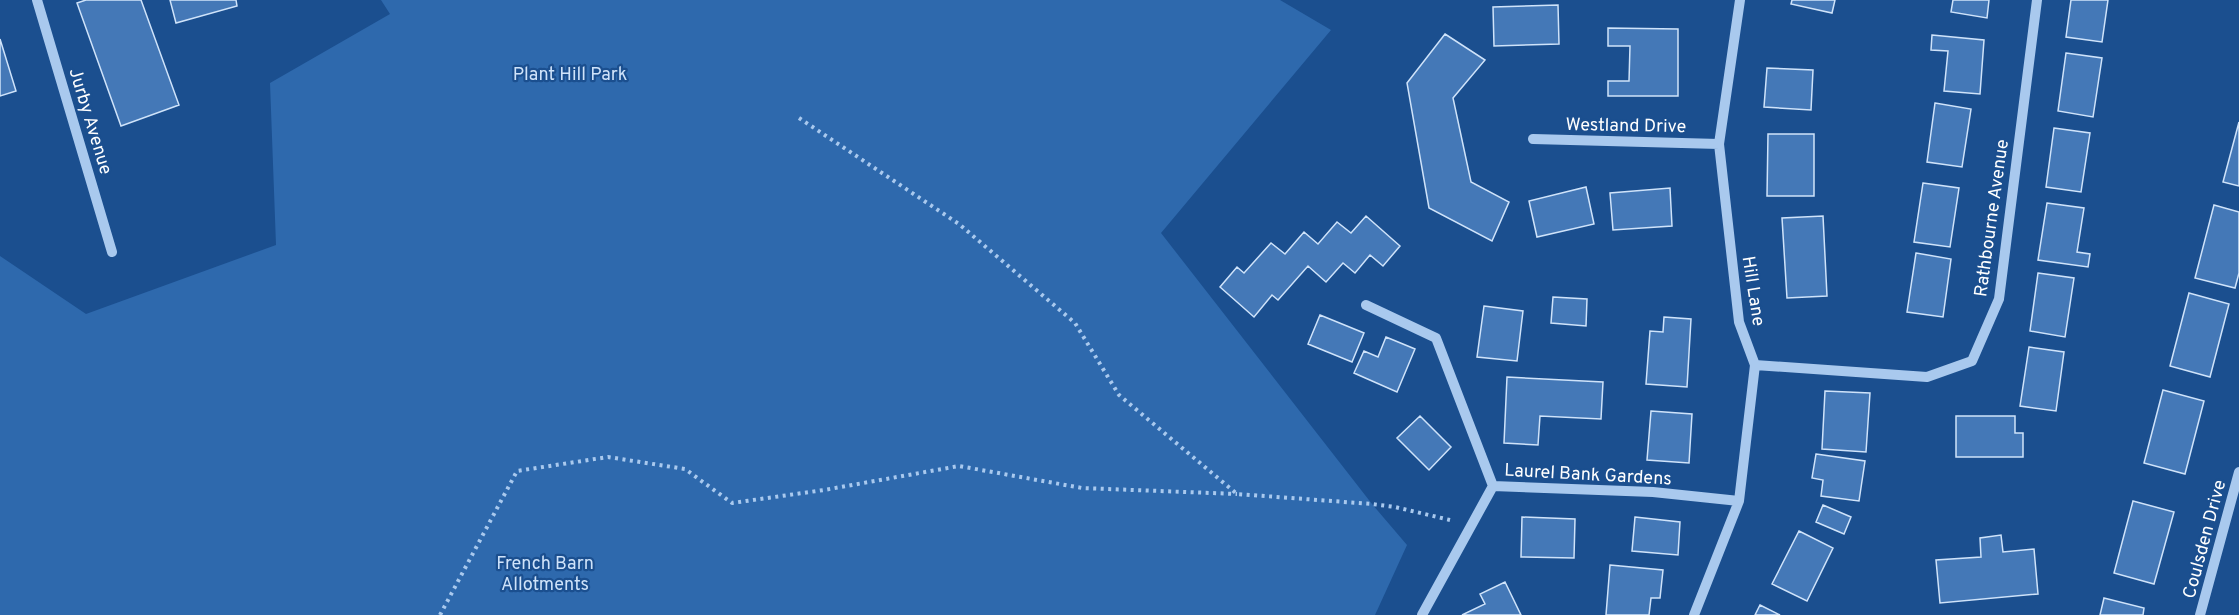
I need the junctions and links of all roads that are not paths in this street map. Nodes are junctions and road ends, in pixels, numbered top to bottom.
1 (37, 0) edge
2 (1740, 0) edge
3 (2037, 0) edge
4 (1533, 139) dead end
5 (1719, 144) junction
6 (112, 252) dead end
7 (1366, 305) dead end
8 (1755, 365) junction
9 (2239, 472) edge
10 (1493, 486) junction
11 (1739, 501) junction
12 (1422, 615) edge
13 (1694, 615) edge
14 (2200, 615) edge

1 - 6 street, Jurby Avenue
2 - 5 street, Hill Lane
3 - 8 street, Rathbourne Avenue
4 - 5 street, Westland Drive
5 - 8 street, Hill Lane
7 - 10 street, Laurel Bank Gardens
8 - 11 street, Hill Lane
9 - 14 street, Coulsden Drive
10 - 11 street, Laurel Bank Gardens
10 - 12 street
11 - 13 street, Hill Lane

